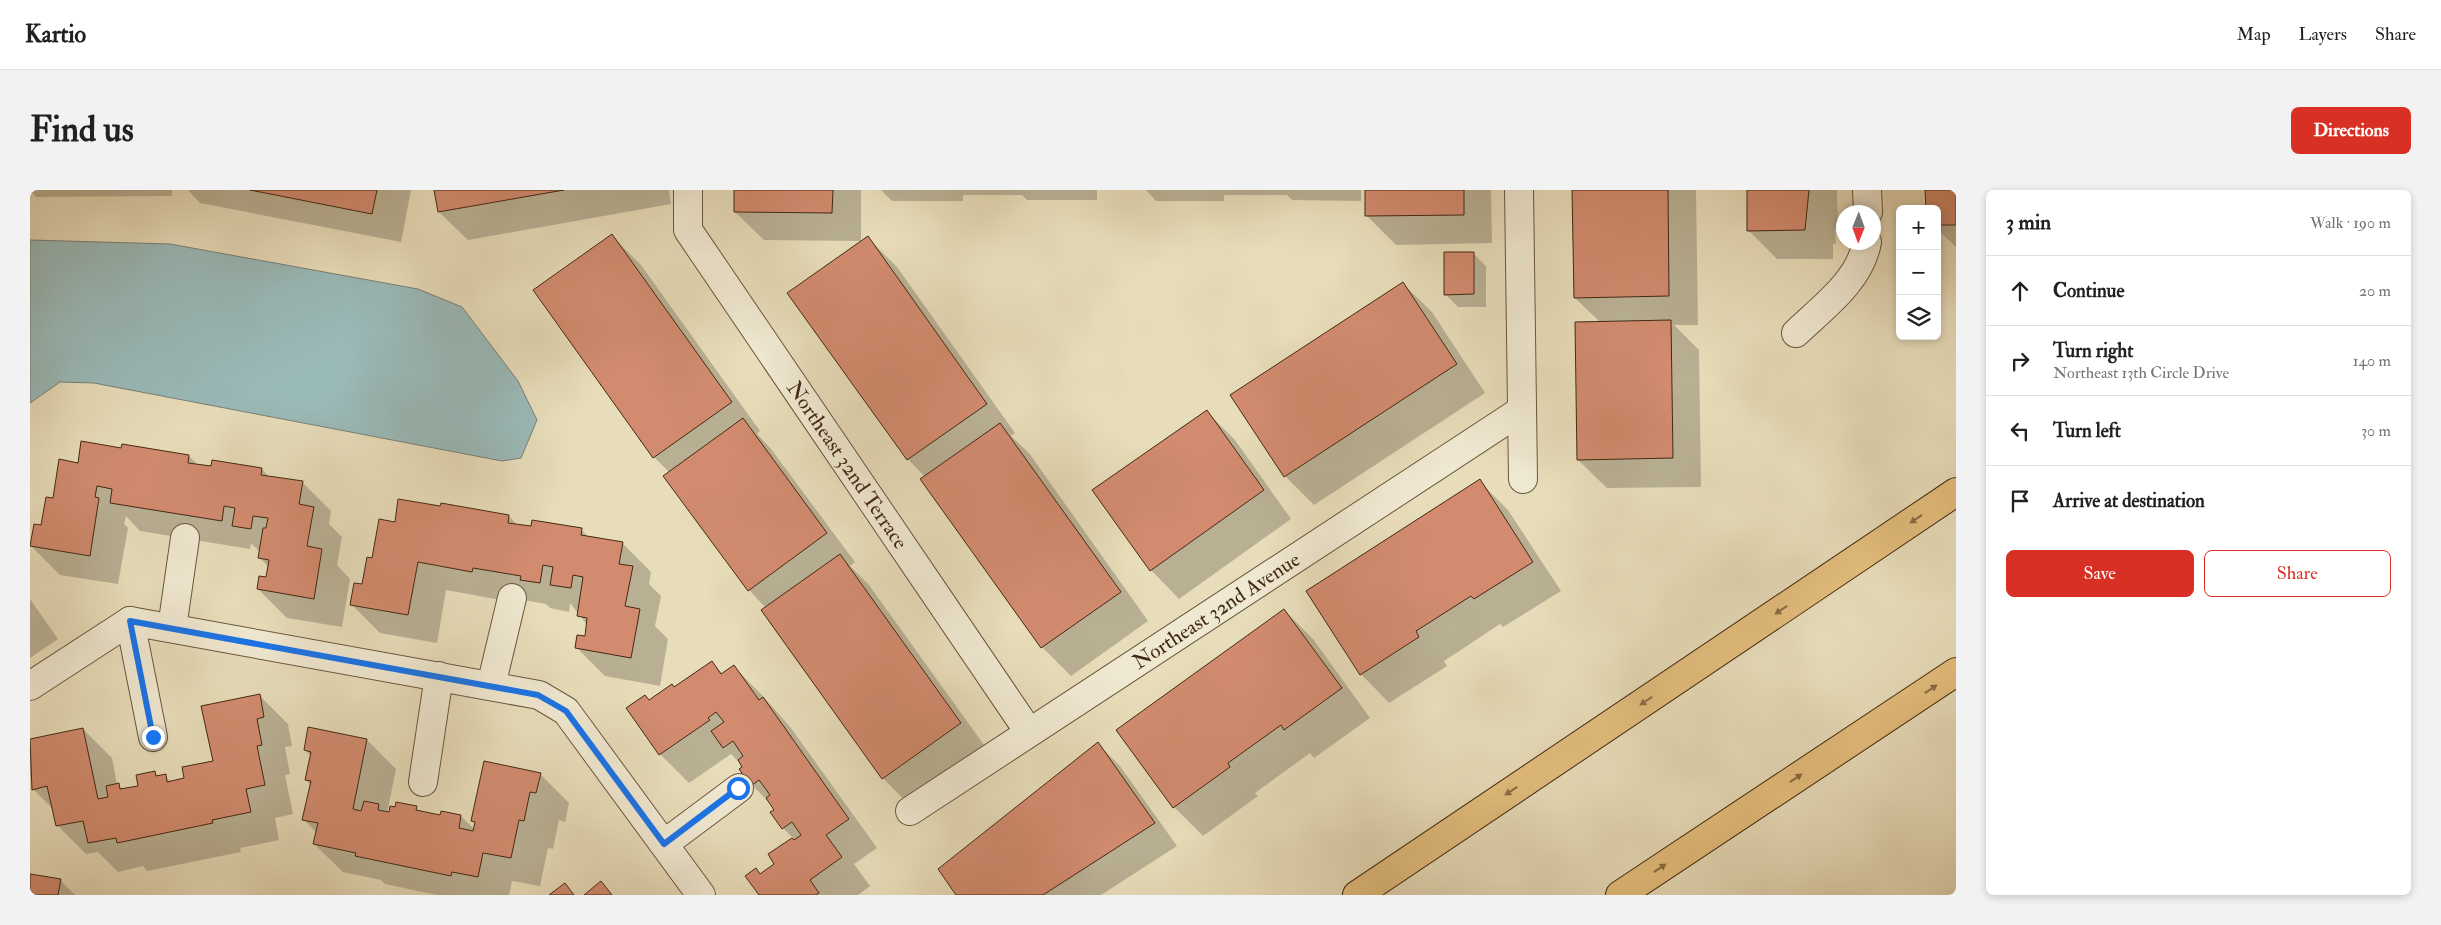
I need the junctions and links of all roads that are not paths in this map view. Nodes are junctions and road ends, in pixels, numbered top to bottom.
1 (688, 190) edge
2 (1519, 190) edge
3 (1867, 190) edge
4 (1868, 205) edge
5 (1865, 250) edge
6 (1796, 333) dead end
7 (1522, 410) junction
8 (1523, 479) dead end
9 (1956, 492) edge
10 (185, 538) dead end
11 (512, 598) dead end
12 (130, 621) junction
13 (172, 628) junction
14 (1956, 672) edge
15 (439, 676) junction
16 (30, 686) edge
17 (491, 686) junction
18 (1029, 732) junction
19 (153, 737) dead end
20 (423, 782) dead end
21 (738, 788) dead end
22 (910, 811) dead end
23 (664, 844) junction
24 (701, 895) edge
25 (1357, 895) edge
26 (1620, 895) edge

1 - 18 street, Northeast 32nd Terrace
2 - 7 street
3 - 4 street
5 - 6 street
7 - 8 street
7 - 18 street, Northeast 32nd Avenue
9 -> 25 highway
10 - 13 street
11 - 17 street
12 - 13 street
12 - 16 street
12 - 19 street
13 - 15 street
26 -> 14 highway
15 - 17 street
15 - 20 street
17 - 23 street
18 - 22 street, Northeast 32nd Avenue
21 - 23 street
23 - 24 street

